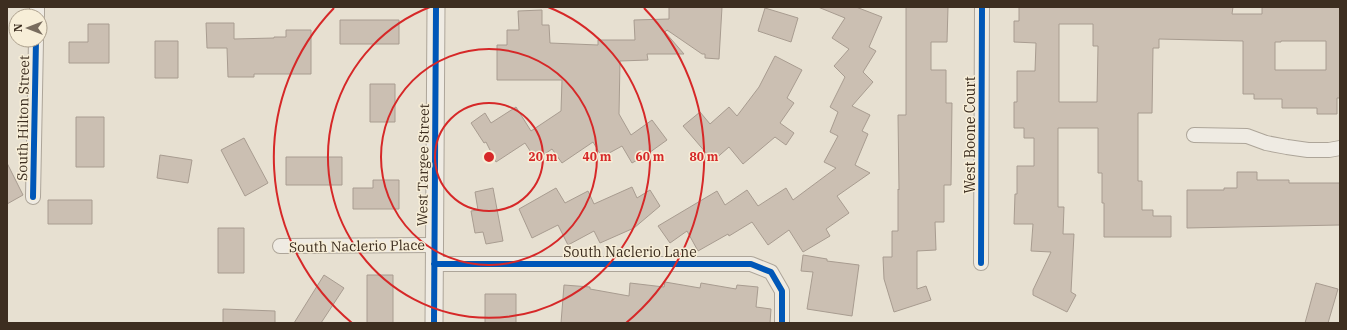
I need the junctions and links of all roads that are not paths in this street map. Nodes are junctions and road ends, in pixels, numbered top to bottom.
1 (436, 7) edge
2 (982, 7) edge
3 (36, 48) edge
4 (1194, 135) dead end
5 (1340, 148) edge
6 (34, 197) dead end
7 (434, 245) junction
8 (280, 246) dead end
9 (981, 263) dead end
10 (434, 264) junction
11 (434, 323) edge
12 (782, 323) edge

1 - 7 street, West Targee Street
2 - 9 street, West Boone Court
3 - 6 street, South Hilton Street
4 - 5 street
7 - 8 street, South Naclerio Place
7 - 10 street, West Targee Street
10 - 11 street, West Targee Street
10 - 12 street, South Naclerio Lane

